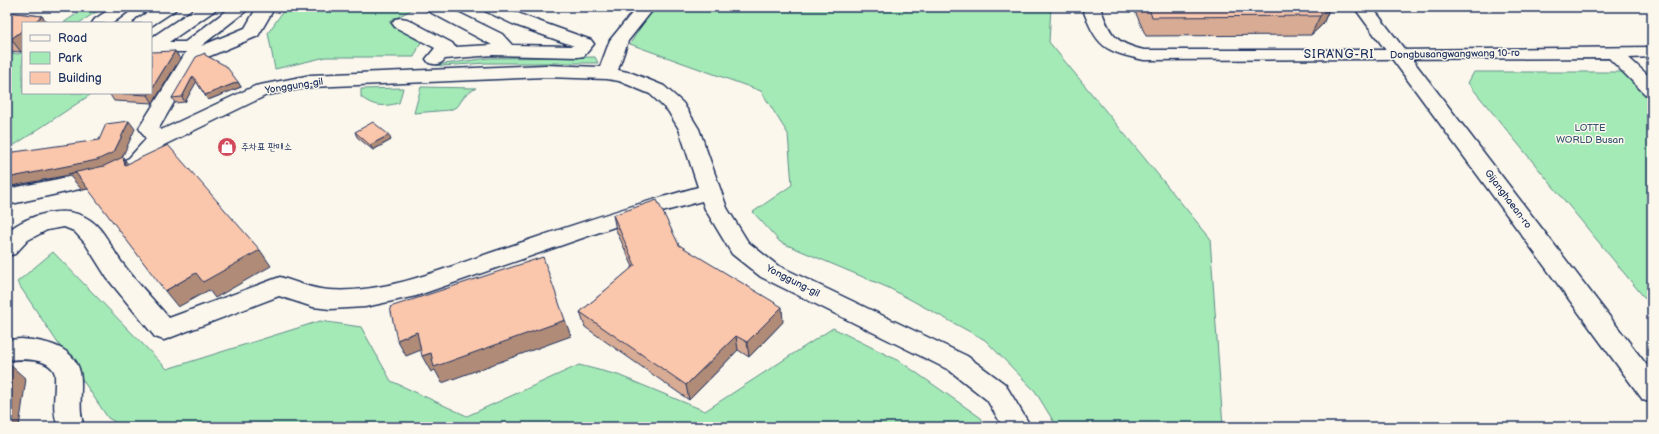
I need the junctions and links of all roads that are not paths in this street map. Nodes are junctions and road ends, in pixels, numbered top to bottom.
1 (125, 7) edge
2 (168, 7) edge
3 (208, 7) edge
4 (242, 7) edge
5 (266, 7) edge
6 (430, 7) edge
7 (434, 7) edge
8 (491, 7) edge
9 (646, 7) edge
10 (1091, 7) edge
11 (1363, 7) edge
12 (102, 22) edge
13 (145, 22) edge
14 (152, 46) edge
15 (152, 47) edge
16 (197, 49) junction
17 (507, 50) junction
18 (1613, 52) junction
19 (1652, 52) edge
20 (439, 54) junction
21 (1399, 55) junction
22 (607, 73) junction
23 (418, 78) junction
24 (1652, 90) edge
25 (157, 140) junction
26 (710, 191) junction
27 (7, 197) edge
28 (7, 248) edge
29 (7, 350) edge
30 (1652, 392) edge
31 (71, 427) edge
32 (1018, 427) edge

1 - 12 street
2 - 13 street
3 - 14 street
4 - 16 street
5 - 16 street
6 - 20 street
7 - 17 street
8 - 17 street
9 - 22 street
10 - 21 street, Dongbusangwangwang 10-ro
11 - 21 street, Gijanghaean-ro
15 - 16 street
16 - 25 street
17 - 20 street
18 - 19 street, Dongbusangwangwang 10-ro
18 - 21 street, Dongbusangwangwang 10-ro
18 - 24 street
20 - 23 street
21 - 30 street, Gijanghaean-ro
22 - 23 street, Yonggung-gil
22 - 26 street, Yonggung-gil
23 - 25 street, Yonggung-gil
25 - 27 street, Yonggung-gil
26 - 28 street
26 - 32 street, Yonggung-gil
29 - 31 street

